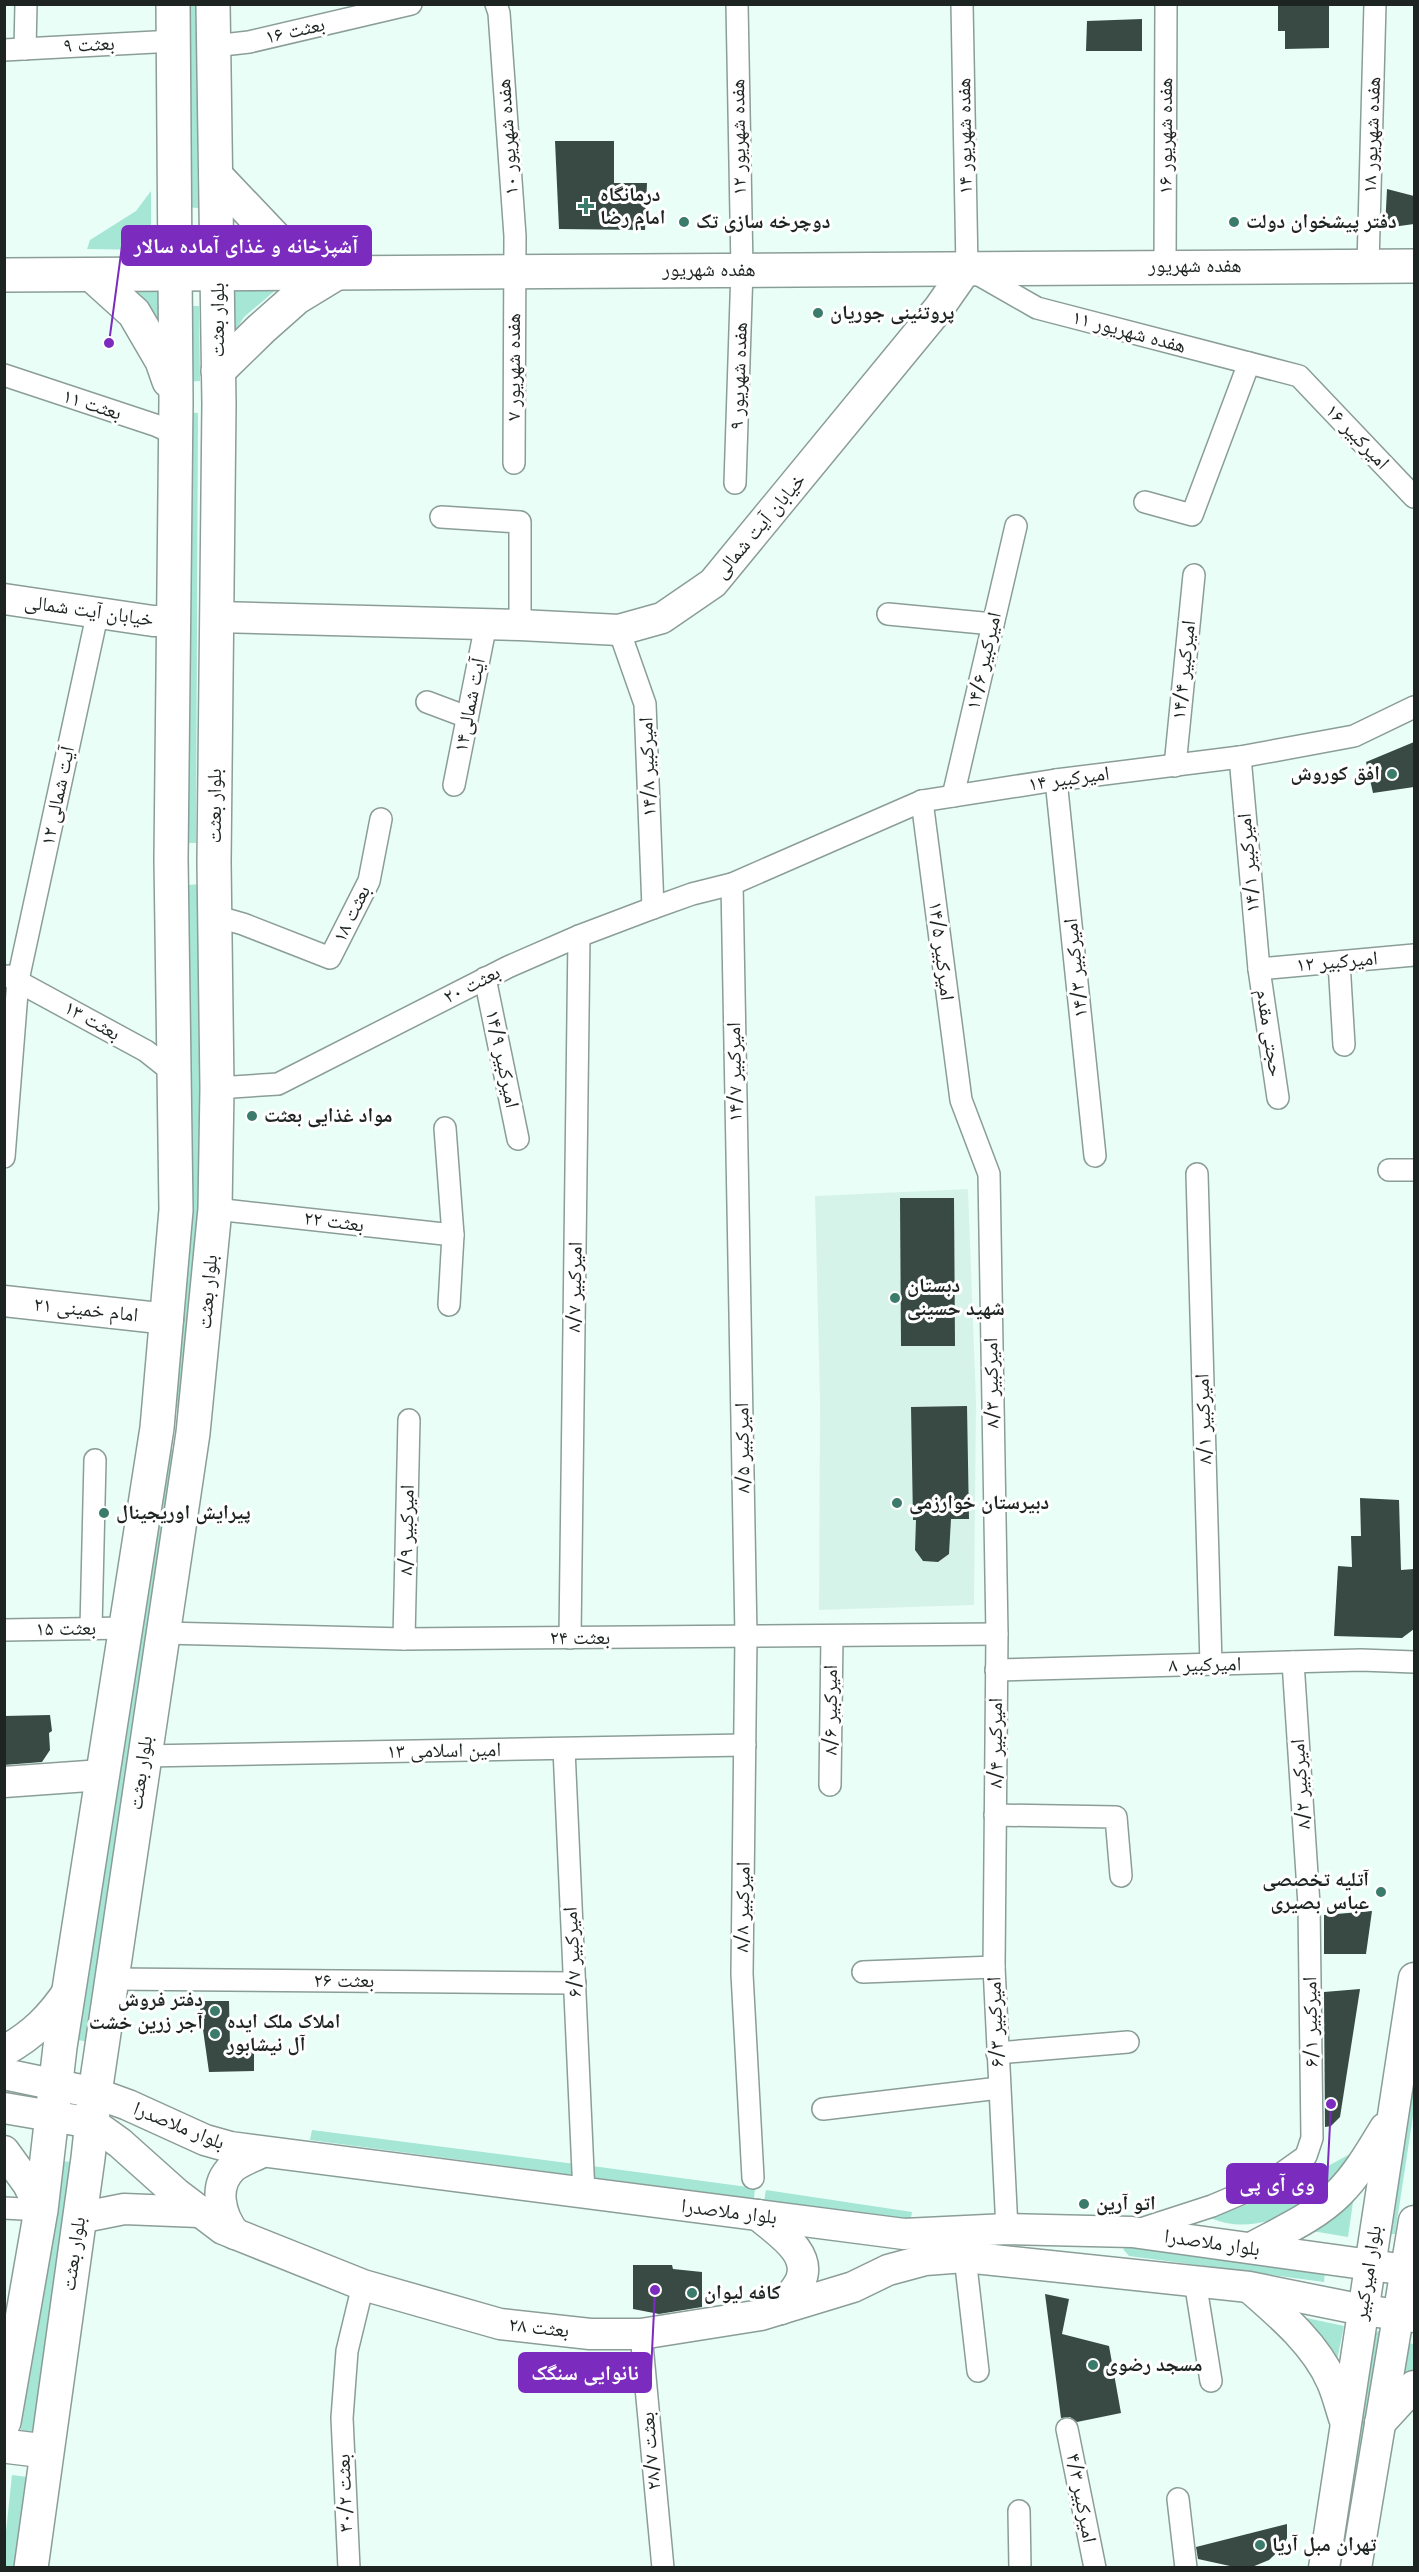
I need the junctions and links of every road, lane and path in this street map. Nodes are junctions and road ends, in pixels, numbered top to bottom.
1 (26, 4) edge
2 (173, 4) edge
3 (213, 4) edge
4 (411, 4) edge
5 (496, 4) edge
6 (737, 4) edge
7 (962, 4) edge
8 (1166, 4) edge
9 (1375, 4) edge
10 (1381, 4) edge
11 (1374, 40) junction
12 (174, 41) junction
13 (214, 46) junction
14 (15, 49) edge
15 (216, 176) junction
16 (218, 265) junction
17 (1368, 265) junction
18 (174, 266) junction
19 (1414, 266) edge
20 (1165, 267) junction
21 (967, 268) junction
22 (742, 269) junction
23 (515, 271) junction
24 (338, 272) junction
25 (4, 273) edge
26 (93, 275) junction
27 (1249, 363) junction
28 (218, 371) junction
29 (1299, 376) joint
30 (6, 379) edge
31 (176, 401) junction
32 (219, 404) junction
33 (175, 434) junction
34 (514, 463) dead end
35 (735, 483) dead end
36 (1414, 497) edge
37 (1145, 502) dead end
38 (441, 517) dead end
39 (1016, 526) dead end
40 (1194, 575) dead end
41 (4, 599) edge
42 (98, 611) junction
43 (888, 614) dead end
44 (216, 617) junction
45 (174, 621) junction
46 (486, 624) junction
47 (993, 624) junction
48 (520, 625) junction
49 (620, 630) junction
50 (427, 702) dead end
51 (1414, 707) edge
52 (467, 717) junction
53 (1240, 758) junction
54 (1175, 765) junction
55 (1056, 780) junction
56 (454, 785) dead end
57 (953, 796) junction
58 (922, 801) junction
59 (381, 819) dead end
60 (171, 858) junction
61 (214, 862) junction
62 (732, 884) junction
63 (653, 908) junction
64 (215, 916) junction
65 (579, 936) junction
66 (1414, 956) edge
67 (1339, 962) junction
68 (1259, 969) junction
69 (11, 978) edge
70 (485, 978) junction
71 (1344, 1046) dead end
72 (175, 1074) junction
73 (217, 1088) junction
74 (1278, 1098) dead end
75 (961, 1100) joint
76 (445, 1128) dead end
77 (518, 1139) dead end
78 (1095, 1156) dead end
79 (4, 1157) edge
80 (1389, 1170) dead end
81 (1414, 1170) edge
82 (1197, 1174) dead end
83 (216, 1209) junction
84 (453, 1235) junction
85 (739, 1260) joint
86 (4, 1301) edge
87 (449, 1305) dead end
88 (168, 1319) junction
89 (409, 1420) dead end
90 (95, 1460) dead end
91 (90, 1628) junction
92 (127, 1628) junction
93 (4, 1630) edge
94 (163, 1633) junction
95 (997, 1634) junction
96 (746, 1636) junction
97 (832, 1636) junction
98 (570, 1638) junction
99 (404, 1639) junction
100 (1293, 1662) junction
101 (1414, 1662) edge
102 (1211, 1664) junction
103 (996, 1670) junction
104 (745, 1745) junction
105 (564, 1749) junction
106 (143, 1756) junction
107 (102, 1775) junction
108 (4, 1782) edge
109 (830, 1785) dead end
110 (995, 1815) junction
111 (1121, 1876) dead end
112 (1310, 1905) joint
113 (994, 1967) junction
114 (863, 1972) dead end
115 (1414, 1978) edge
116 (124, 1979) junction
117 (575, 1983) junction
118 (69, 1990) junction
119 (1128, 2042) dead end
120 (4, 2051) edge
121 (997, 2053) junction
122 (4, 2074) edge
123 (999, 2088) junction
124 (52, 2100) junction
125 (4, 2108) edge
126 (93, 2108) junction
127 (823, 2109) dead end
128 (1392, 2115) junction
129 (4, 2151) edge
130 (262, 2152) junction
131 (753, 2178) dead end
132 (584, 2194) junction
133 (4, 2208) edge
134 (41, 2210) junction
135 (199, 2212) junction
136 (758, 2215) junction
137 (79, 2218) junction
138 (1414, 2221) edge
139 (1007, 2229) junction
140 (1131, 2232) junction
141 (235, 2234) junction
142 (1251, 2248) junction
143 (965, 2258) junction
144 (1370, 2265) junction
145 (1072, 2269) joint
146 (1410, 2271) edge
147 (1194, 2281) junction
148 (363, 2286) junction
149 (1249, 2287) junction
150 (781, 2309) junction
151 (1363, 2310) junction
152 (1406, 2316) edge
153 (641, 2334) junction
154 (978, 2372) dead end
155 (1211, 2380) dead end
156 (1414, 2386) edge
157 (1346, 2421) junction
158 (4, 2422) edge
159 (1380, 2423) junction
160 (1067, 2429) dead end
161 (4, 2446) edge
162 (45, 2451) junction
163 (1178, 2499) dead end
164 (1019, 2511) dead end
165 (31, 2568) edge
166 (349, 2568) edge
167 (663, 2568) edge
168 (1020, 2568) edge
169 (1095, 2568) edge
170 (1186, 2568) edge
171 (1324, 2568) edge
172 (1356, 2568) edge

1 - 14 street
2 - 12 main road, بلوار بعثت
3 - 13 main road, بلوار بعثت
4 - 13 street, بعثت ۱۶
5 - 23 street, هفده شهریور ۱۰
6 - 22 street, هفده شهریور ۱۲
7 - 21 street, هفده شهریور ۱۴
8 - 20 street, هفده شهریور ۱۶
9 - 11 street, هفده شهریور ۱۸
10 - 11 street
11 - 17 street, هفده شهریور ۱۸
12 - 14 street, ۹ بعثت
12 - 18 main road, بلوار بعثت
13 - 15 main road, بلوار بعثت
15 - 16 main road, بلوار بعثت
15 - 24 main road
16 - 18 main road, هفده شهریور
16 - 24 main road, هفده شهریور
16 - 28 main road, بلوار بعثت
17 - 19 main road, هفده شهریور
17 - 20 main road, هفده شهریور
18 - 25 main road
18 - 26 main road
18 - 31 main road, بلوار بعثت
20 - 21 main road, هفده شهریور
21 - 22 main road, هفده شهریور
21 - 27 street, هفده شهریور ۱۱
21 - 49 main road, خیابان آیت شمالی
22 - 23 main road, هفده شهریور
22 - 35 street, هفده شهریور ۹
23 - 24 main road, هفده شهریور
23 - 34 street, هفده شهریور ۷
24 - 28 main road
25 - 26 main road
26 - 31 main road
27 - 29 street, هفده شهریور ۱۱
27 - 37 street
28 - 32 main road, بلوار بعثت
29 - 36 street, امیرکبیر ۱۶
30 - 33 street, بعثت ۱۱
31 - 32 main road
31 - 33 main road, بلوار بعثت
32 - 44 main road, بلوار بعثت
33 - 45 main road, بلوار بعثت
38 - 48 street
39 - 47 street, امیرکبیر ۱۴/۶
40 - 54 street, امیرکبیر ۱۴/۴
41 - 42 main road, خیابان آیت شمالی
42 - 45 main road, خیابان آیت شمالی
42 - 69 street, آیت شمالی ۱۲
43 - 47 street
44 - 46 main road, خیابان آیت شمالی
44 - 61 main road, بلوار بعثت
45 - 60 main road, بلوار بعثت
46 - 48 main road, خیابان آیت شمالی
46 - 52 street, آیت شمالی۱۴
47 - 57 street, امیرکبیر ۱۴/۶
48 - 49 main road, خیابان آیت شمالی
49 - 63 street, امیرکبیر ۱۴/۸
50 - 52 street
51 - 53 street, امیرکبیر ۱۴
52 - 56 street, آیت شمالی۱۴
53 - 54 street, امیرکبیر ۱۴
53 - 68 street, امیرکبیر ۱۴/۱
54 - 55 street, امیرکبیر ۱۴
55 - 57 street, امیرکبیر ۱۴
55 - 78 street, امیرکبیر ۱۴/۳
57 - 58 street, امیرکبیر ۱۴
58 - 62 street, امیرکبیر ۱۴
58 - 75 street, امیرکبیر ۱۴/۵
59 - 64 street, بعثت ۱۸
60 - 61 main road
60 - 72 main road, بلوار بعثت
61 - 64 main road, بلوار بعثت
62 - 63 street, بعثت ۲۰
62 - 85 street, امیرکبیر ۱۴/۷
63 - 65 street, بعثت ۲۰
64 - 73 main road, بلوار بعثت
65 - 70 street, بعثت ۲۰
65 - 98 street, امیرکبیر ۸/۷
66 - 67 street, امیرکبیر ۱۲
67 - 68 street, امیرکبیر ۱۲
67 - 71 street
68 - 74 street, حجتی مقدم
69 - 72 street, بعثت ۱۳
69 - 79 street, آیت شمالی ۱۲
70 - 73 street, بعثت ۲۰
70 - 77 street, امیرکبیر ۱۴/۹
72 - 88 main road, بلوار بعثت
73 - 83 main road, بلوار بعثت
75 - 95 street, امیرکبیر ۸/۳
76 - 84 street
80 - 81 street
82 - 102 street, امیرکبیر ۸/۱
83 - 84 street, بعثت ۲۲
83 - 94 main road, بلوار بعثت
84 - 87 street
85 - 96 street, امیرکبیر ۸/۵
86 - 88 main road, امام خمینی ۲۱
88 - 92 main road, بلوار بعثت
89 - 99 street, امیرکبیر ۸/۹
90 - 91 street
91 - 92 street, بعثت ۱۵
91 - 93 street, بعثت ۱۵
92 - 107 main road, بلوار بعثت
94 - 99 street, بعثت ۲۴
94 - 106 main road, بلوار بعثت
95 - 97 street, بعثت ۲۴
95 - 103 street, امیرکبیر ۸/۳
96 - 97 street, بعثت ۲۴
96 - 98 street, بعثت ۲۴
96 - 104 street, امیرکبیر ۸/۸
97 - 109 street, امیرکبیر ۸/۶
98 - 99 street, بعثت ۲۴
100 - 101 street, امیرکبیر ۸
100 - 102 street, امیرکبیر ۸
100 - 112 street, امیرکبیر ۸/۲
102 - 103 street, امیرکبیر ۸
103 - 110 street, امیرکبیر ۸/۴
104 - 105 street, امین اسلامی ۱۳
104 - 131 street, امیرکبیر ۸/۸
105 - 106 street, امین اسلامی ۱۳
105 - 117 street, امیرکبیر ۶/۷
106 - 116 main road, بلوار بعثت
107 - 108 main road
107 - 118 main road, بلوار بعثت
110 - 111 street
110 - 113 street, امیرکبیر ۶/۳
112 - 140 street, امیرکبیر ۶/۱
113 - 114 street
113 - 121 street, امیرکبیر ۶/۳
115 - 128 main road, بلوار امیرکبیر
116 - 117 street, بعثت ۲۶
116 - 126 main road, بلوار بعثت
117 - 132 street, امیرکبیر ۶/۷
118 - 120 main road
118 - 124 main road, بلوار بعثت
119 - 121 street
121 - 123 street, امیرکبیر ۶/۳
122 - 124 main road
123 - 127 street
123 - 139 street, امیرکبیر ۶/۳
124 - 125 main road
124 - 126 main road, بعثت ۲۸
124 - 134 main road, بلوار بعثت
126 - 130 main road, بلوار ملاصدرا
126 - 135 main road, بعثت ۲۸
126 - 137 main road, بلوار بعثت
128 - 142 main road
128 - 144 main road, بلوار امیرکبیر
129 - 134 main road
130 - 132 main road, بلوار ملاصدرا
130 - 141 main road
132 - 136 main road, بلوار ملاصدرا
133 - 134 street
134 - 158 main road, بلوار بعثت
135 - 137 main road
135 - 141 main road, بعثت ۲۸
136 - 139 main road, بلوار ملاصدرا
136 - 150 main road
137 - 162 main road, بلوار بعثت
138 - 146 main road, بلوار امیرکبیر
139 - 140 main road, بلوار ملاصدرا
140 - 142 main road, بلوار ملاصدرا
141 - 148 main road, بعثت ۲۸
142 - 144 main road, بلوار ملاصدرا
143 - 145 main road, بعثت ۲۸
143 - 150 main road, بعثت ۲۸
143 - 154 street
144 - 146 main road, بلوار ملاصدرا
144 - 151 main road, بلوار امیرکبیر
145 - 147 main road, بلوار ملاصدرا
146 - 152 main road, بلوار امیرکبیر
147 - 149 main road, بلوار ملاصدرا
147 - 155 street
148 - 153 main road, بعثت ۲۸
148 - 166 street, بعثت ۳۰/۲
149 - 151 main road, بلوار ملاصدرا
149 - 157 main road
150 - 153 main road, بعثت ۲۸
151 - 152 main road, بلوار ملاصدرا
151 - 157 main road, بلوار امیرکبیر
152 - 159 main road, بلوار امیرکبیر
153 - 167 street, بعثت ۲۸/۷
156 - 159 main road
157 - 171 main road, بلوار امیرکبیر
159 - 172 main road, بلوار امیرکبیر
160 - 169 street, امیرکبیر ۴/۳
161 - 162 main road
162 - 165 main road, بلوار بعثت
163 - 170 street
164 - 168 street

